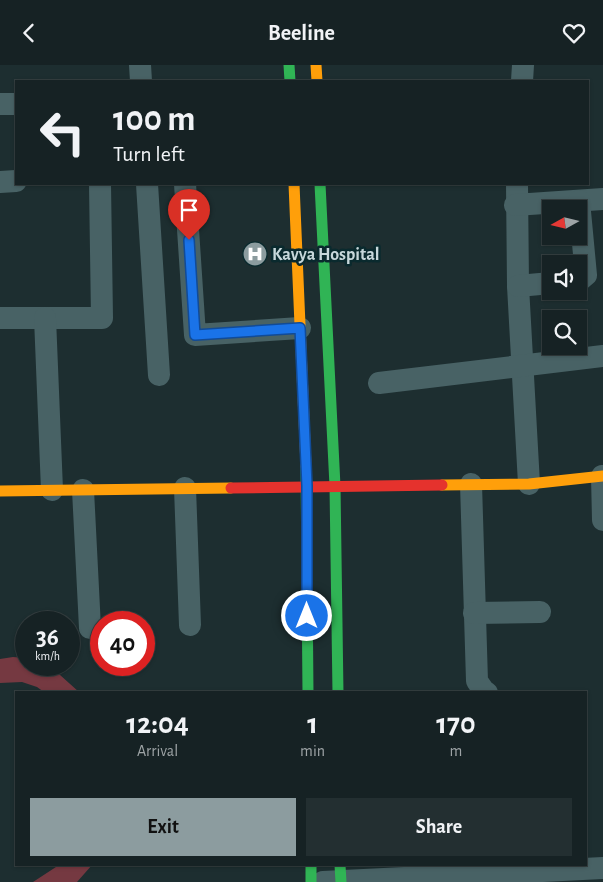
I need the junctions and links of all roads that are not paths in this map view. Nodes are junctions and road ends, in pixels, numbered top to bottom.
1 (140, 65) edge
2 (289, 65) edge
3 (316, 65) edge
4 (523, 65) edge
5 (141, 80) edge
6 (290, 80) edge
7 (317, 80) edge
8 (522, 80) edge
9 (0, 104) edge
10 (15, 104) edge
11 (15, 181) edge
12 (0, 182) edge
13 (100, 185) edge
14 (147, 185) edge
15 (185, 185) edge
16 (294, 185) edge
17 (320, 185) edge
18 (516, 194) edge
19 (603, 199) edge
20 (570, 200) edge
21 (588, 200) edge
22 (542, 284) edge
23 (518, 286) junction
24 (0, 318) edge
25 (45, 318) junction
26 (300, 328) junction
27 (603, 356) edge
28 (523, 367) junction
29 (159, 375) dead end
30 (379, 383) dead end
31 (602, 476) edge
32 (471, 484) junction
33 (529, 484) junction
34 (307, 486) junction
35 (335, 486) junction
36 (185, 488) junction
37 (52, 490) junction
38 (83, 490) junction
39 (0, 491) edge
40 (603, 520) edge
41 (540, 612) dead end
42 (474, 613) junction
43 (190, 625) dead end
44 (90, 628) dead end
45 (308, 691) edge
46 (338, 691) edge
47 (484, 691) edge
48 (311, 866) edge
49 (603, 868) edge
50 (467, 869) edge
51 (336, 877) edge
52 (311, 882) edge

1 - 5 street
2 - 6 street
3 - 7 street
4 - 8 street
9 - 10 street
11 - 12 street
13 - 25 street
14 - 29 street
15 - 26 street
16 - 26 street
17 - 35 street
18 - 20 street
18 - 23 street
19 - 21 street
22 - 23 street
23 - 28 street
24 - 25 street
25 - 37 street
26 - 34 street
27 - 28 street
28 - 30 street
28 - 33 street
31 - 33 street
31 - 40 street
32 - 33 street
32 - 35 street
32 - 42 street
34 - 35 street
34 - 36 street
34 - 45 street
35 - 46 street
36 - 38 street
36 - 43 street
37 - 38 street
37 - 39 street
38 - 44 street
41 - 42 street
42 - 47 street
48 - 52 street
49 - 50 street
50 - 51 street

